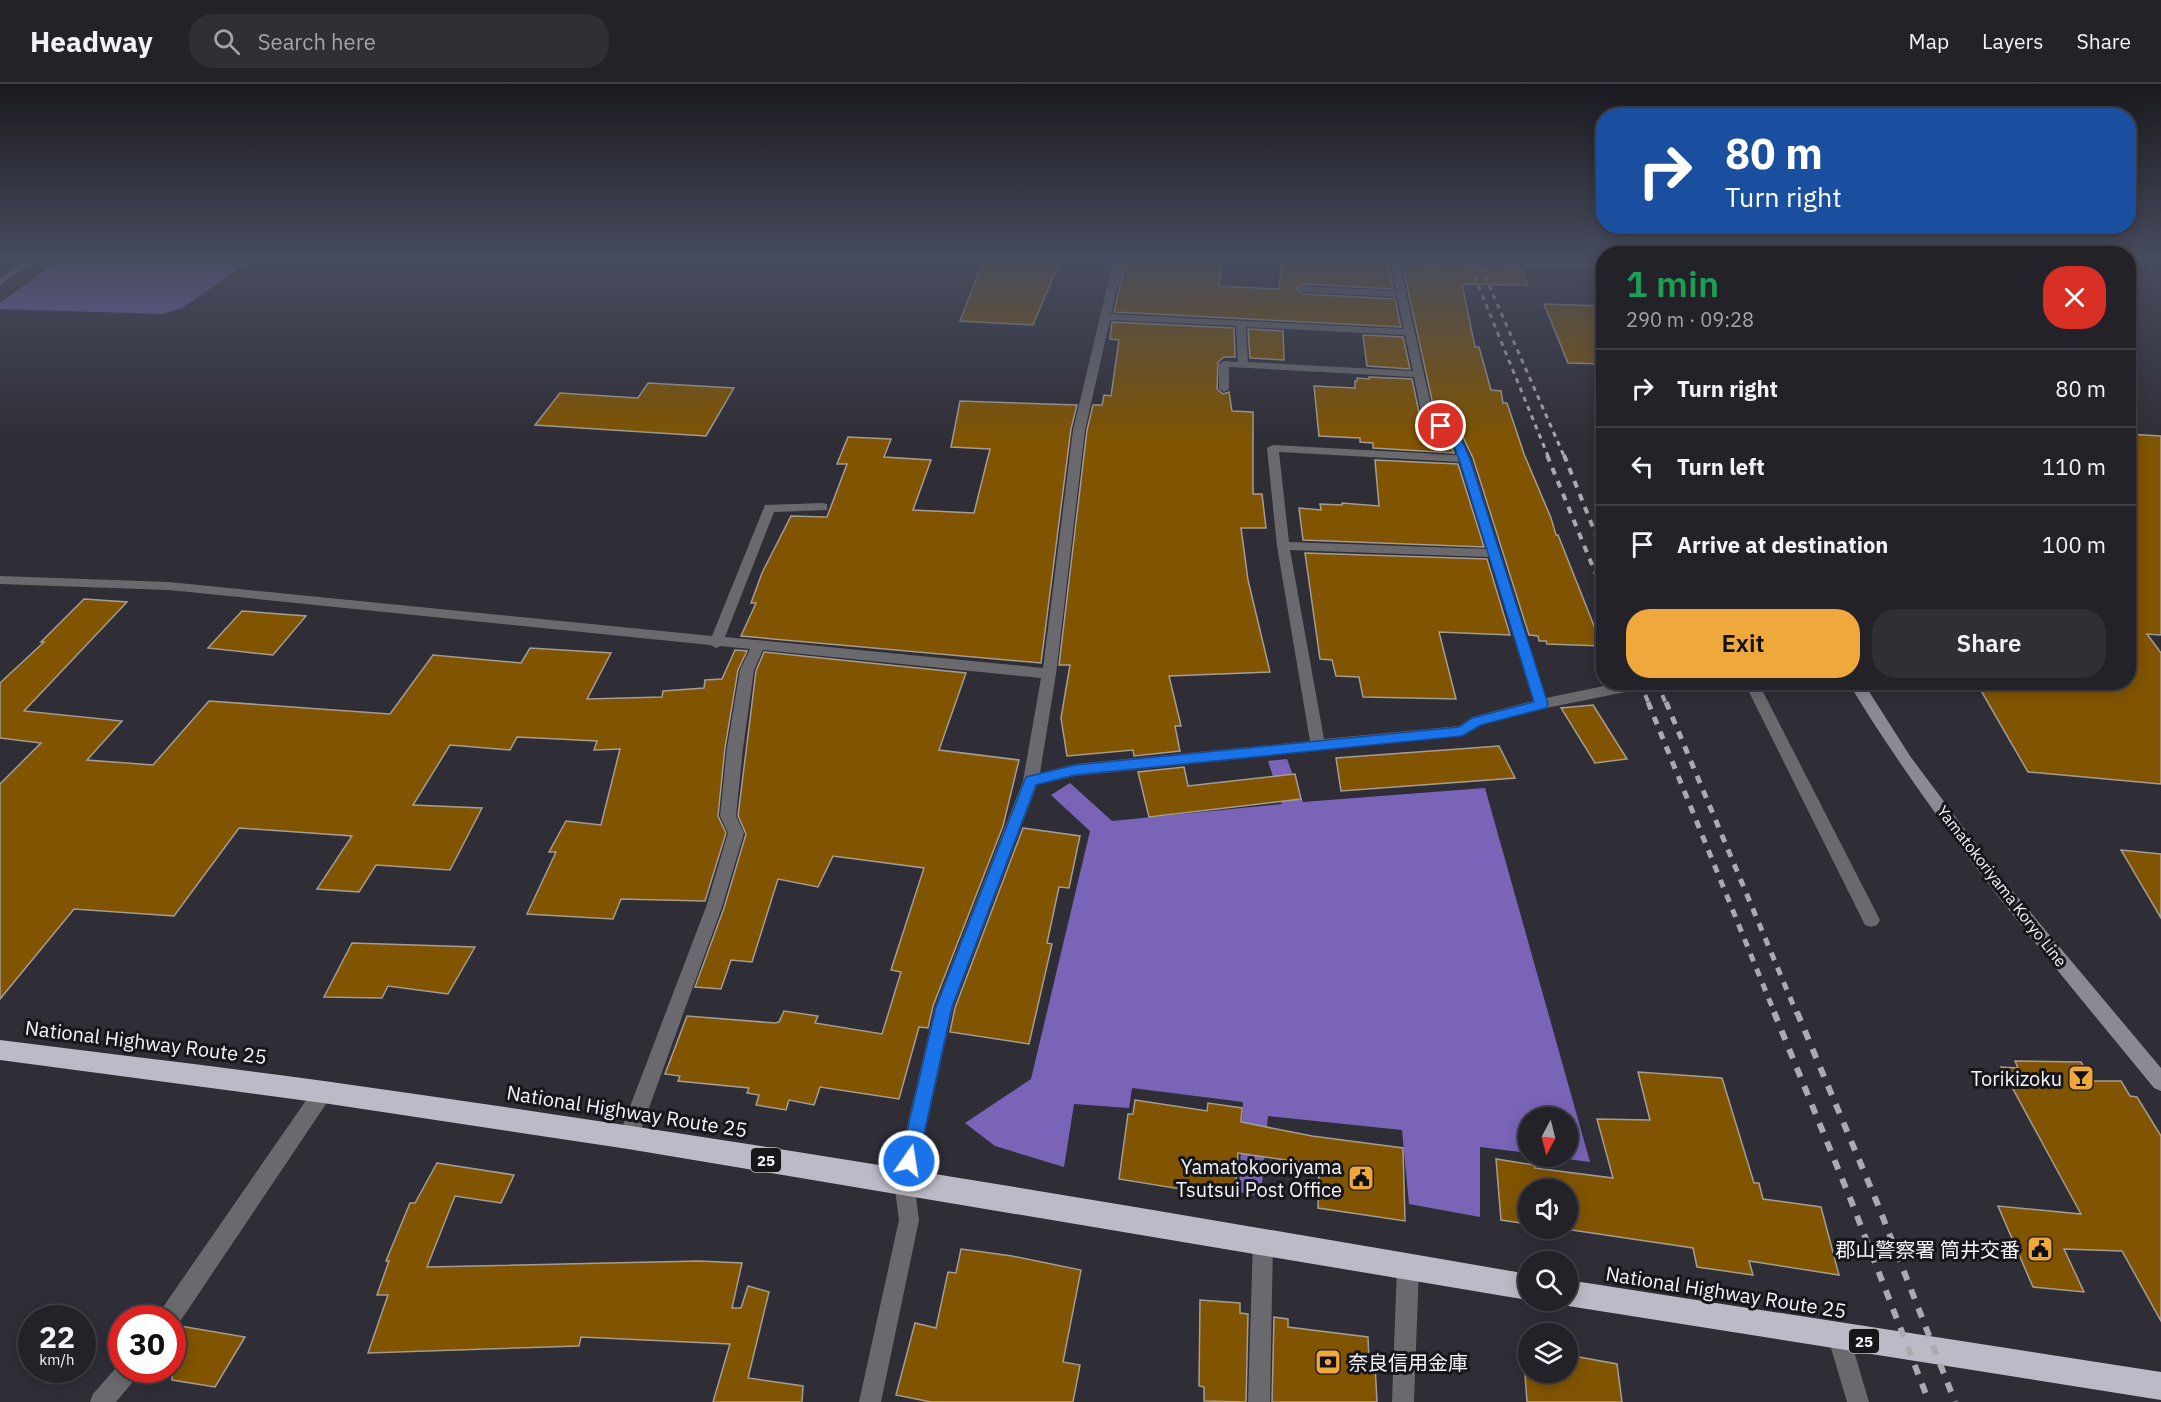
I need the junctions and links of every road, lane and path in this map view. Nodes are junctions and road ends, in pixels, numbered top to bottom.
1 (1104, 320) edge
2 (1162, 320) edge
3 (1406, 320) edge
4 (1241, 323) junction
5 (1408, 332) junction
6 (1243, 365) junction
7 (1418, 374) junction
8 (1224, 389) dead end
9 (1465, 459) junction
10 (823, 507) dead end
11 (1283, 546) junction
12 (1494, 553) junction
13 (0, 580) edge
14 (716, 643) junction
15 (758, 647) junction
16 (1049, 674) junction
17 (1611, 690) edge
18 (1755, 690) edge
19 (1860, 690) edge
20 (1541, 704) junction
21 (1318, 745) junction
22 (1031, 781) junction
23 (1870, 920) dead end
24 (0, 1050) edge
25 (2161, 1082) edge
26 (323, 1092) junction
27 (628, 1138) junction
28 (904, 1182) junction
29 (1263, 1241) junction
30 (1408, 1267) junction
31 (1518, 1285) edge
32 (1578, 1295) edge
33 (178, 1305) edge
34 (1839, 1338) junction
35 (117, 1383) edge
36 (2161, 1386) edge
37 (101, 1402) edge
38 (870, 1402) edge
39 (1259, 1402) edge
40 (1403, 1402) edge
41 (1858, 1402) edge

1 - 16 street
2 - 4 street
3 - 5 street
4 - 5 street
4 - 6 street
5 - 7 street
6 - 7 street
6 - 8 street
7 - 9 street
9 - 11 street
9 - 12 street
10 - 14 street
11 - 12 street
11 - 21 street
12 - 20 street
13 - 14 street
14 - 15 street
15 - 16 street
15 - 27 street
16 - 22 street
17 - 20 street
18 - 23 street
19 - 25 main road, Yamatokoriyama Koryo Line
20 - 21 street
21 - 22 street
22 - 28 street
24 - 26 highway, National Highway Route 25 / 25
26 - 27 highway, National Highway Route 25 / 25
26 - 33 street
27 - 28 highway, National Highway Route 25 / 25
28 - 29 highway, National Highway Route 25 / 25
28 - 38 street
29 - 30 highway, National Highway Route 25 / 25
29 - 39 street
30 - 31 highway, National Highway Route 25 / 25
30 - 40 street
32 - 34 highway, National Highway Route 25 / 25
34 - 36 highway, National Highway Route 25 / 25
34 - 41 street
35 - 37 street

